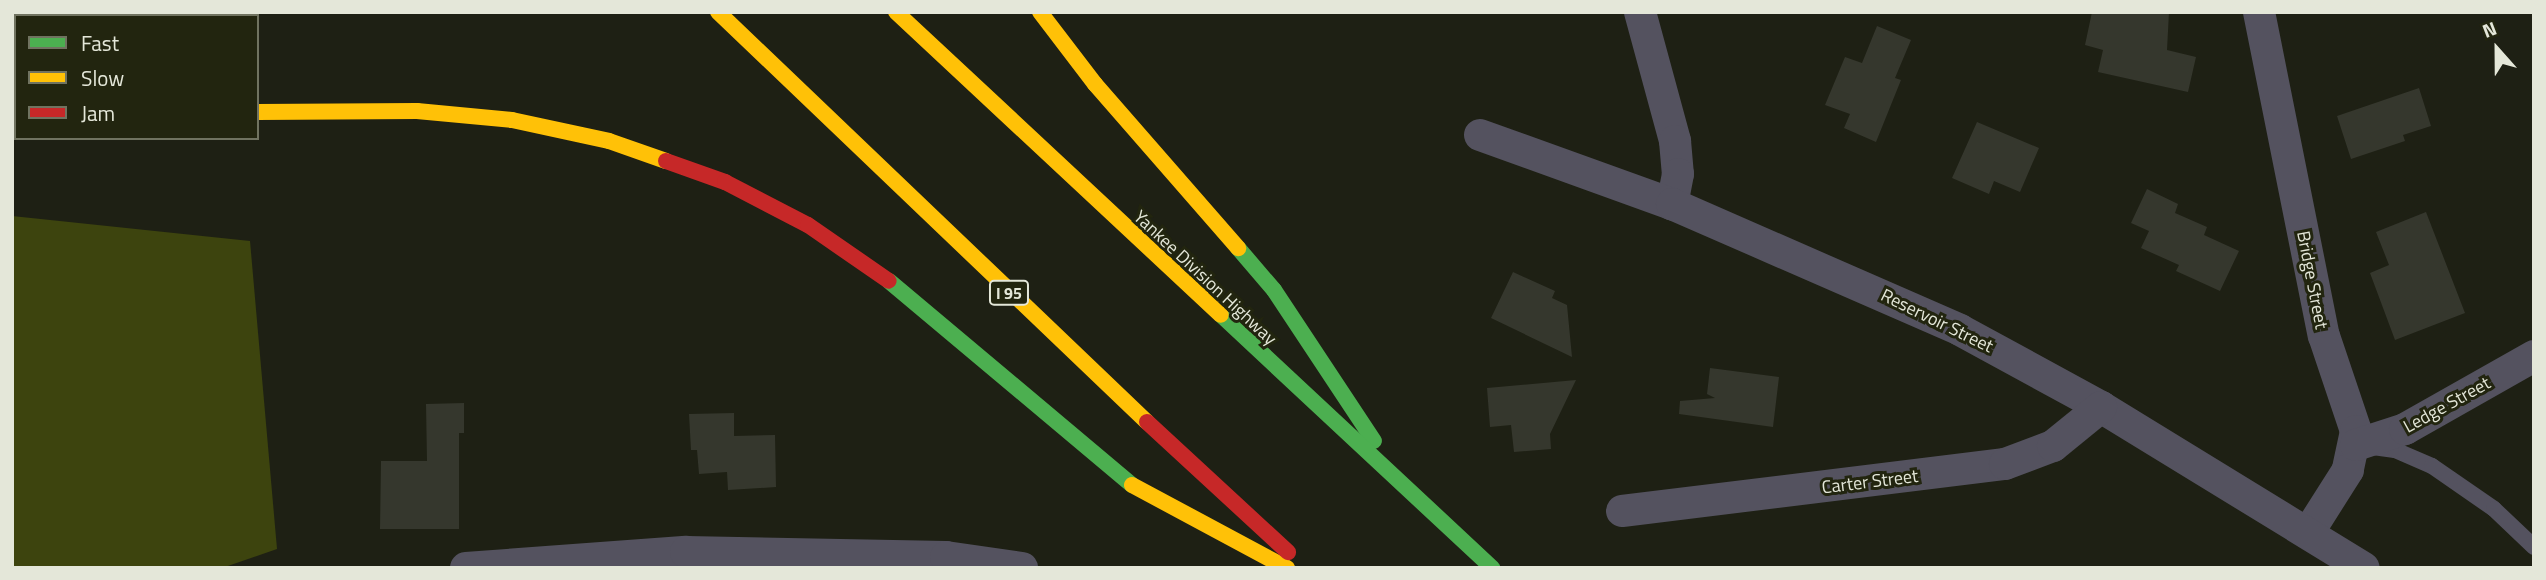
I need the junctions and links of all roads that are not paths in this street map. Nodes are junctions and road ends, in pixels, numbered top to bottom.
1 (718, 12) edge
2 (896, 12) edge
3 (1040, 12) edge
4 (1640, 12) edge
5 (2259, 12) edge
6 (259, 112) edge
7 (1480, 135) dead end
8 (1672, 204) junction
9 (2534, 356) edge
10 (2101, 407) junction
11 (2357, 445) junction
12 (1408, 492) junction
13 (1622, 511) dead end
14 (2308, 533) junction
15 (2534, 547) edge
16 (466, 568) edge
17 (1022, 568) edge
18 (1287, 568) edge
19 (1305, 568) edge
20 (1492, 568) edge
21 (2364, 568) edge

1 - 19 highway, I 95
2 - 12 highway, Yankee Division Highway
3 - 12 highway
4 - 8 street
5 - 11 street, Bridge Street
6 - 18 highway
7 - 8 street, Reservoir Street
8 - 10 street, Reservoir Street
9 - 11 street, Ledge Street
10 - 13 street, Carter Street
10 - 14 street, Reservoir Street
11 - 14 street
11 - 15 lane
12 - 20 highway, Yankee Division Highway
14 - 21 street, Reservoir Street
16 - 17 street

